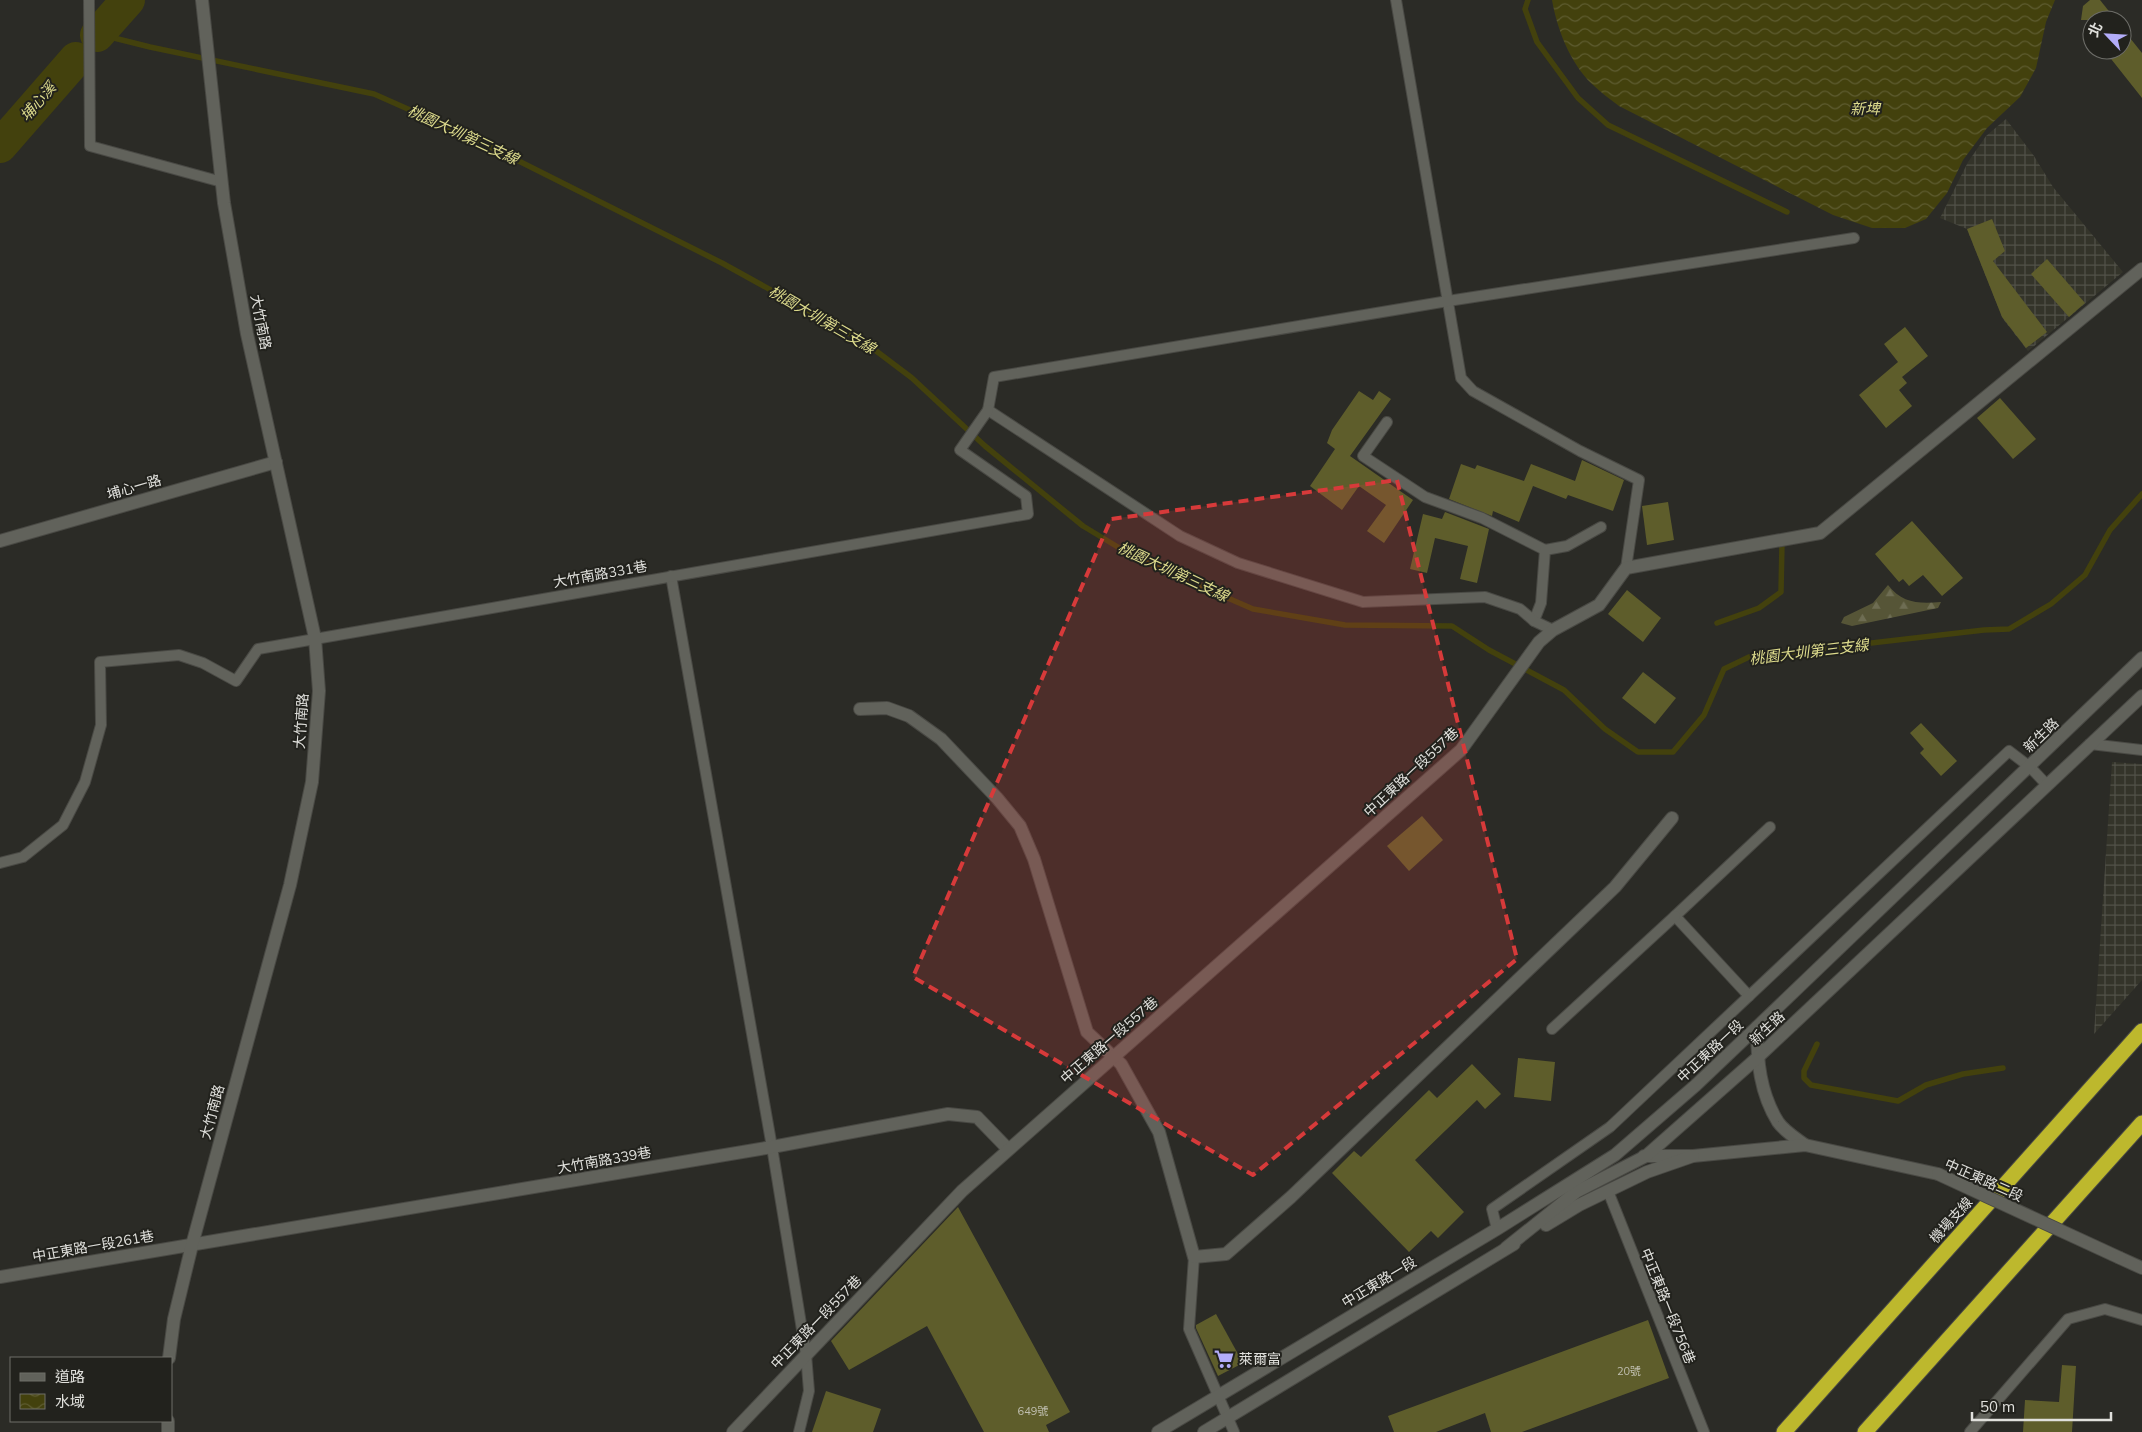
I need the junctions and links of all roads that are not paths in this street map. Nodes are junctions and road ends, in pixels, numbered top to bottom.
1 (89, 0) edge
2 (202, 0) edge
3 (1396, 0) edge
4 (222, 182) junction
5 (1854, 238) dead end
6 (2142, 269) edge
7 (1448, 301) junction
8 (988, 410) junction
9 (1387, 422) dead end
10 (276, 462) junction
11 (1600, 527) dead end
12 (0, 541) edge
13 (1545, 550) junction
14 (1626, 568) junction
15 (671, 576) junction
16 (1534, 621) junction
17 (1553, 630) junction
18 (315, 638) junction
19 (2142, 658) edge
20 (2142, 696) edge
21 (860, 708) dead end
22 (2090, 744) junction
23 (2142, 750) edge
24 (2030, 767) junction
25 (2047, 785) junction
26 (1672, 818) dead end
27 (1770, 827) dead end
28 (0, 863) edge
29 (1675, 916) junction
30 (1749, 996) junction
31 (1758, 1027) junction
32 (1552, 1029) dead end
33 (2142, 1031) edge
34 (1113, 1057) junction
35 (1757, 1058) junction
36 (2142, 1123) edge
37 (1805, 1146) junction
38 (772, 1147) junction
39 (1008, 1149) junction
40 (1615, 1155) junction
41 (1646, 1156) junction
42 (1693, 1156) junction
43 (1608, 1191) junction
44 (1497, 1229) junction
45 (192, 1245) junction
46 (1506, 1248) junction
47 (1194, 1257) junction
48 (2142, 1268) edge
49 (0, 1277) edge
50 (2142, 1320) edge
51 (806, 1354) junction
52 (169, 1357) edge
53 (1218, 1396) junction
54 (1228, 1418) junction
55 (733, 1432) edge
56 (799, 1432) edge
57 (1158, 1432) edge
58 (1204, 1432) edge
59 (1234, 1432) edge
60 (1704, 1432) edge
61 (1784, 1432) edge
62 (1865, 1432) edge
63 (1970, 1432) edge

1 - 4 lane
2 - 4 street, 大竹南路
3 - 7 lane
4 - 10 street, 大竹南路
5 - 7 lane
6 - 14 street
7 - 8 lane
7 - 14 lane
8 - 15 lane, 大竹南路331巷
8 - 16 lane
9 - 13 lane
10 - 12 street, 埔心一路
10 - 18 street, 大竹南路
11 - 13 lane
13 - 16 lane
14 - 17 street, 中正東路一段557巷
15 - 18 lane, 大竹南路331巷
15 - 38 lane
16 - 17 lane
17 - 34 street, 中正東路一段557巷
18 - 28 lane, 大竹南路331巷
18 - 45 street, 大竹南路
19 - 24 street, 新生路
20 - 22 street, 新生路
21 - 34 street
22 - 23 lane
22 - 25 street, 新生路
24 - 25 lane
24 - 30 lane
24 - 31 street, 新生路
25 - 35 street, 新生路
26 - 47 street
27 - 29 lane
29 - 30 lane
29 - 32 lane
30 - 44 lane
31 - 35 street, 新生路
31 - 40 street, 中正東路一段
33 - 61 highway, 機場支線
34 - 39 street, 中正東路一段557巷
34 - 47 street
35 - 37 street
35 - 41 street
36 - 62 highway
37 - 42 street
37 - 48 street, 中正東路二段, bridge
38 - 39 street, 大竹南路339巷
38 - 45 street, 大竹南路339巷
38 - 51 lane
39 - 51 street, 中正東路一段557巷
40 - 41 street
40 - 44 street, 中正東路一段
41 - 42 street
41 - 46 street
42 - 43 street
43 - 46 street
43 - 60 lane, 中正東路一段756巷
44 - 53 street, 中正東路一段
45 - 49 street, 中正東路一段261巷
45 - 52 street, 大竹南路
46 - 54 street
47 - 53 lane
50 - 63 lane
51 - 55 street, 中正東路一段557巷
51 - 56 lane
53 - 54 lane
53 - 57 street, 中正東路一段
54 - 58 street
54 - 59 lane

